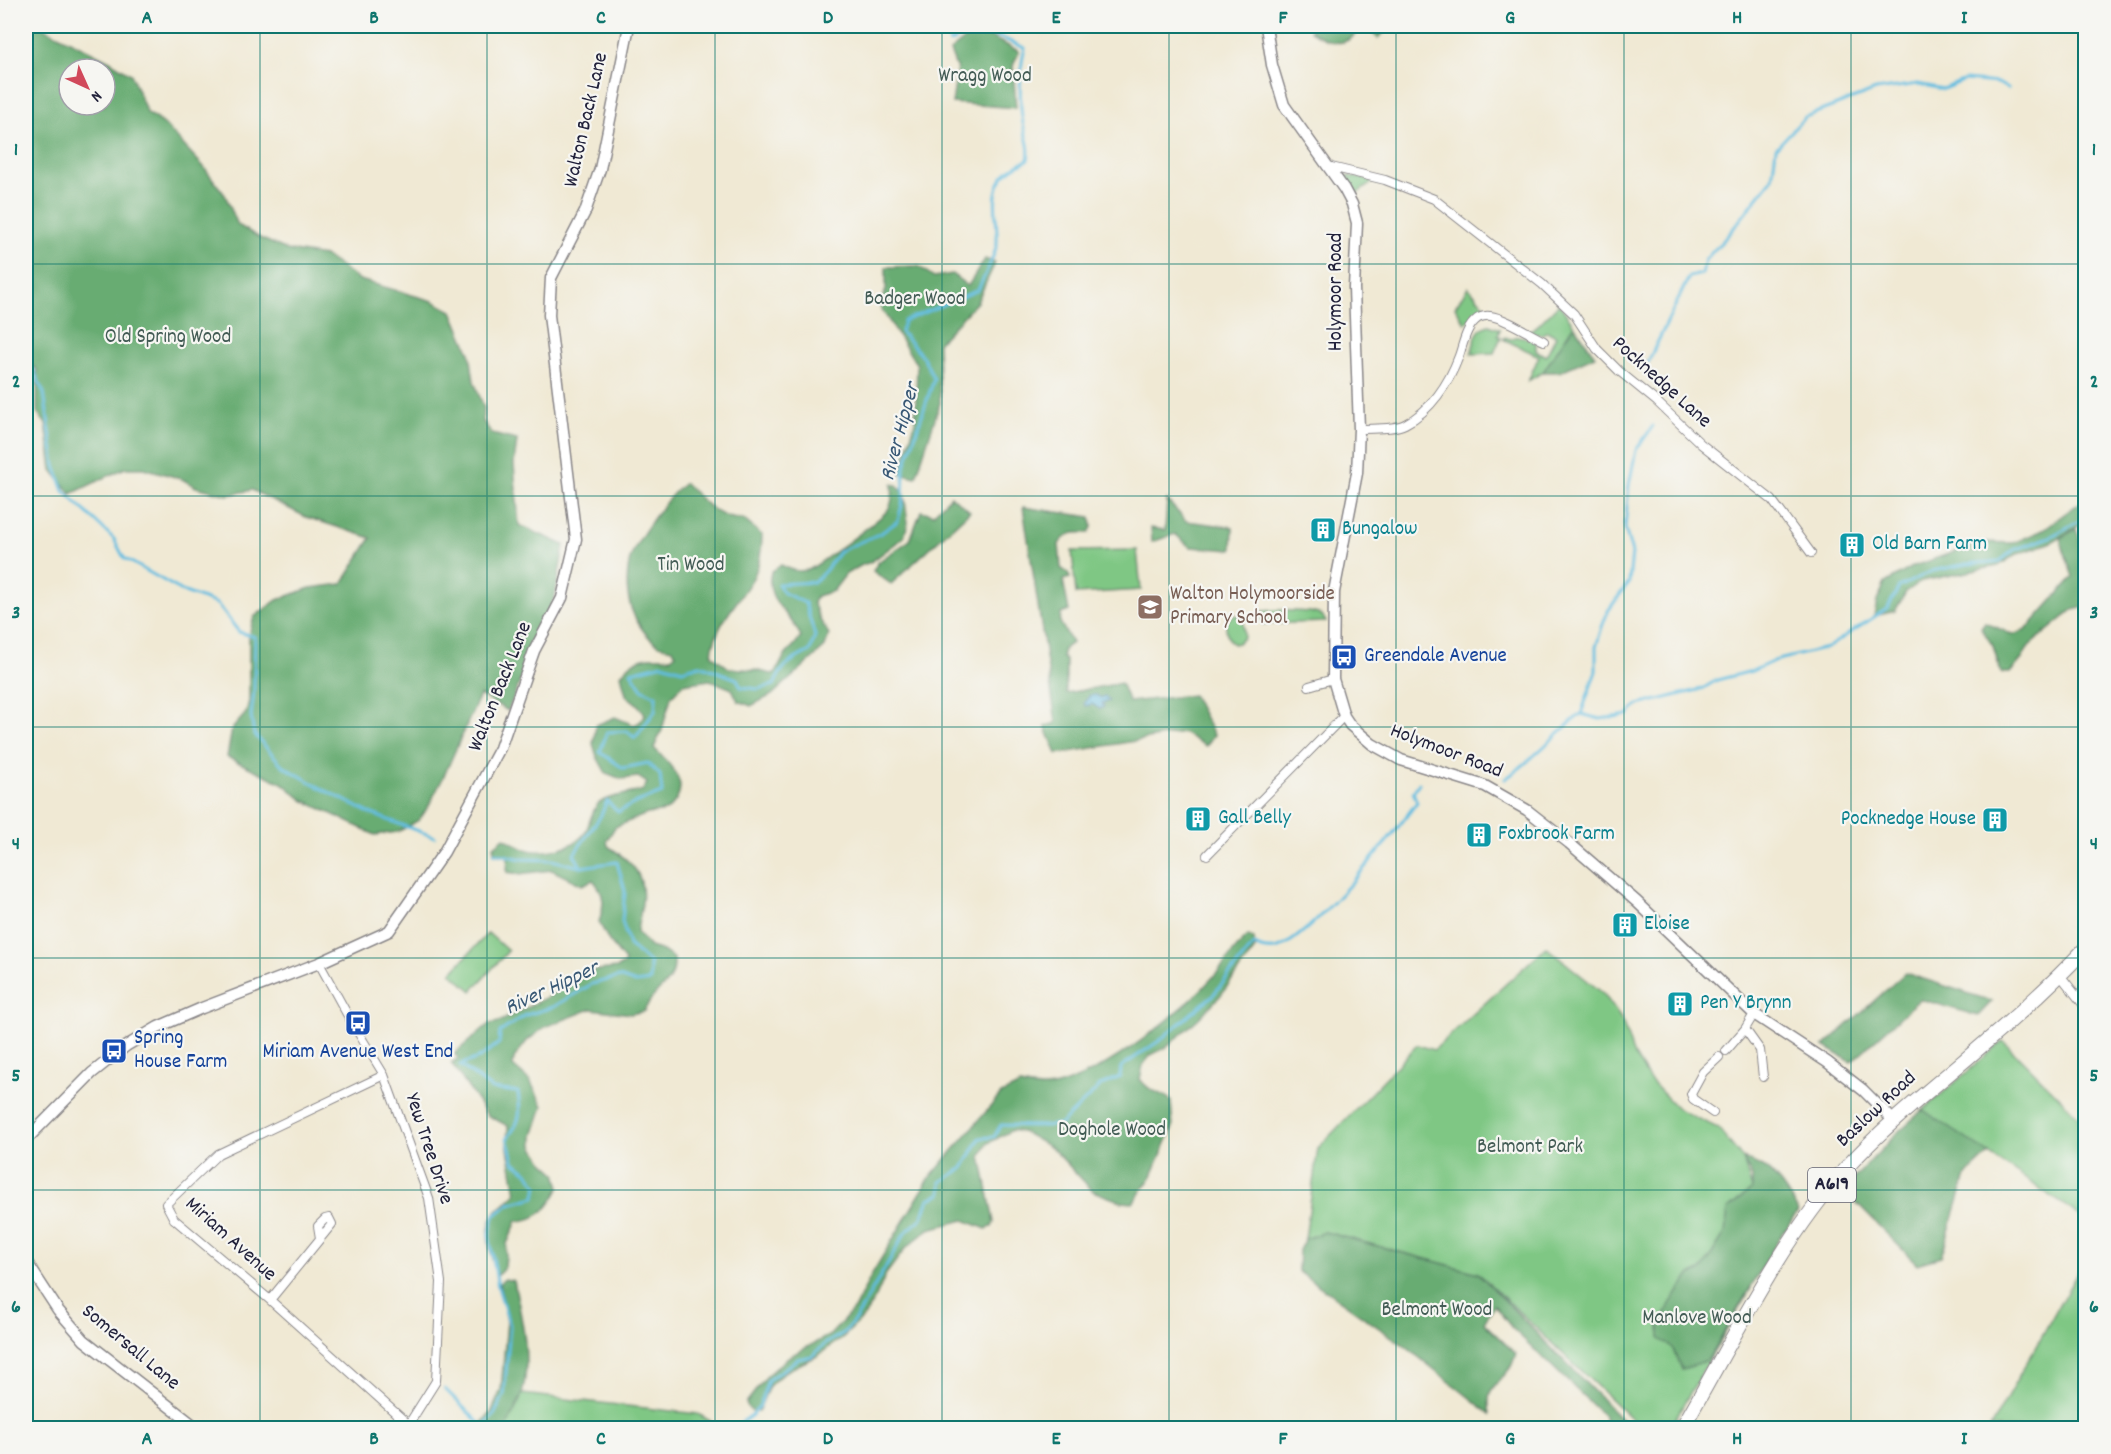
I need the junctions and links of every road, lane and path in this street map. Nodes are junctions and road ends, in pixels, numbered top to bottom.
1 (628, 26) edge
2 (1266, 26) edge
3 (1326, 166) junction
4 (1544, 341) dead end
5 (1359, 429) junction
6 (1811, 553) dead end
7 (1334, 679) junction
8 (1309, 686) dead end
9 (1344, 716) junction
10 (1207, 855) dead end
11 (2085, 948) edge
12 (319, 963) junction
13 (2060, 975) junction
14 (2085, 1008) edge
15 (1754, 1014) junction
16 (1745, 1029) junction
17 (384, 1075) junction
18 (1763, 1077) dead end
19 (1713, 1113) dead end
20 (1893, 1120) junction
21 (26, 1140) edge
22 (320, 1238) dead end
23 (26, 1261) edge
24 (270, 1300) junction
25 (407, 1427) edge
26 (197, 1428) edge
27 (1682, 1428) edge

1 - 12 street, Walton Back Lane
2 - 3 street, Holymoor Road
3 - 5 street, Holymoor Road
3 - 6 street, Pocknedge Lane
4 - 5 street
5 - 7 street, Holymoor Road
7 - 8 street
7 - 9 street, Holymoor Road
9 - 10 street
9 - 15 street, Holymoor Road
11 - 13 highway, Baslow Road / A619
12 - 17 street, Yew Tree Drive
12 - 21 street, Walton Back Lane
13 - 14 street
13 - 20 highway, Baslow Road / A619
15 - 16 street
15 - 20 street, Holymoor Road
16 - 18 street
16 - 19 street
17 - 24 street, Miriam Avenue
17 - 25 street, Yew Tree Drive
20 - 27 highway, Baslow Road / A619
22 - 24 street
23 - 26 street, Somersall Lane
24 - 25 street, Miriam Avenue

